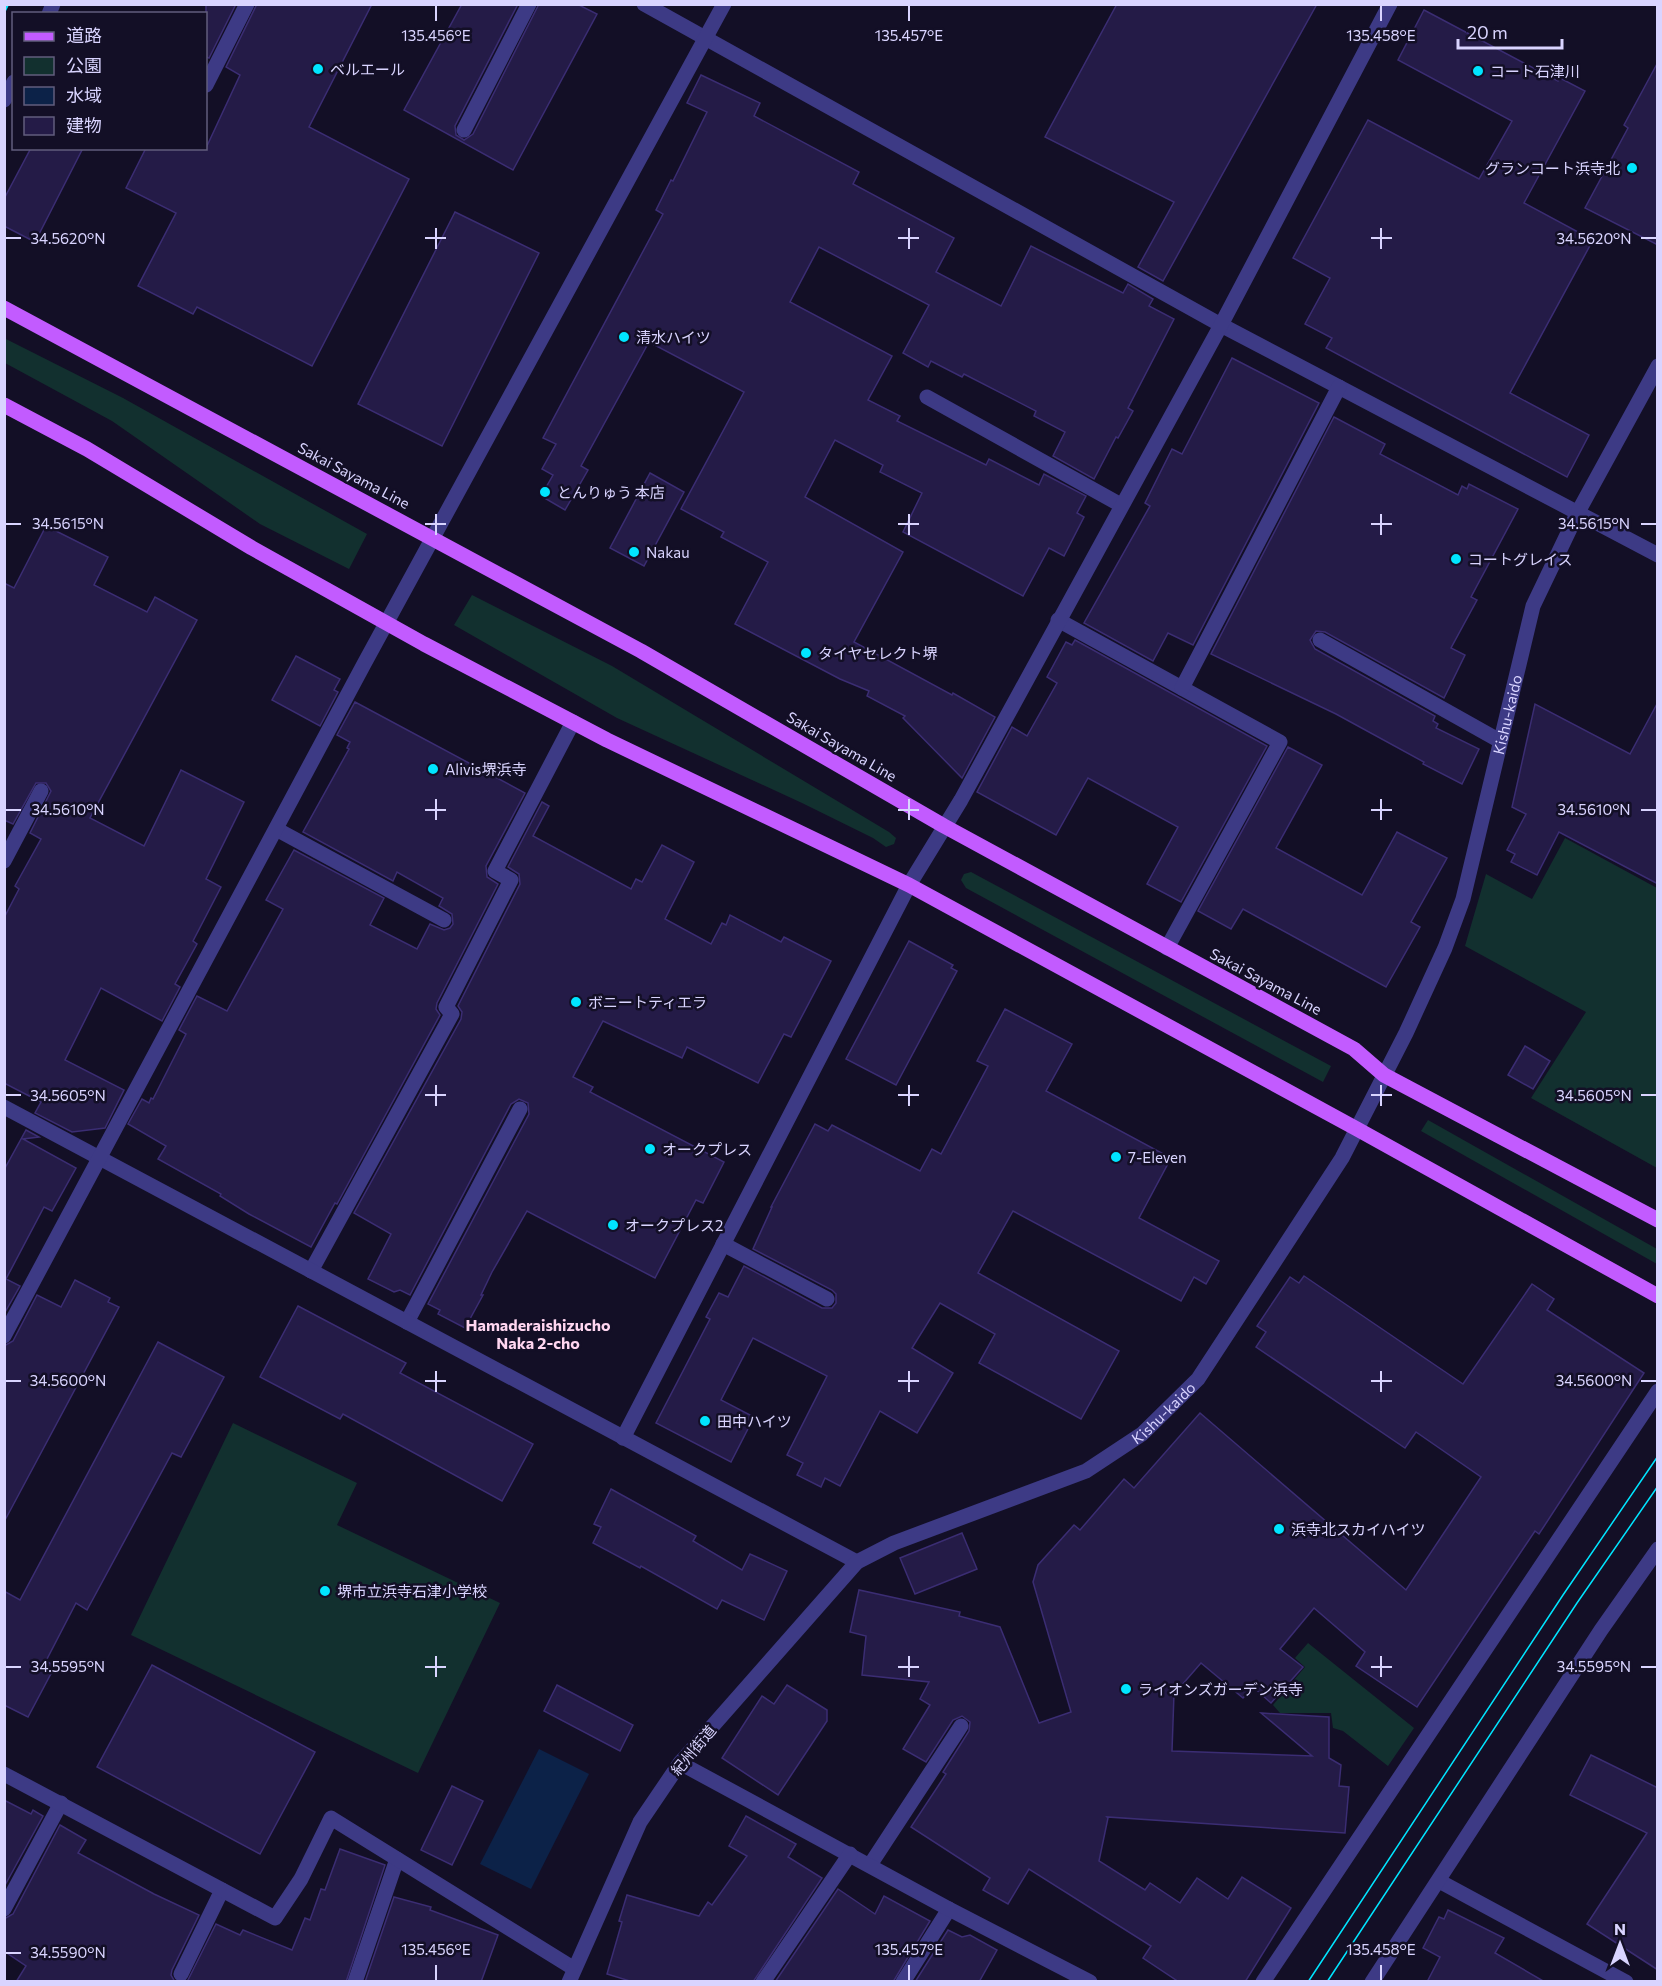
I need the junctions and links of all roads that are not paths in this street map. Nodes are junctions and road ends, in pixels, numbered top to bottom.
1 (247, 4) edge
2 (529, 4) edge
3 (644, 4) edge
4 (724, 4) edge
5 (1389, 4) edge
6 (705, 40) junction
7 (207, 83) edge
8 (12, 86) edge
9 (4, 100) edge
10 (464, 130) dead end
11 (4, 308) edge
12 (1221, 325) junction
13 (1658, 366) edge
14 (1339, 387) junction
15 (927, 397) dead end
16 (4, 405) edge
17 (1121, 505) junction
18 (1578, 512) junction
19 (433, 538) junction
20 (1658, 555) edge
21 (1058, 620) junction
22 (386, 622) junction
23 (1320, 640) dead end
24 (1182, 688) junction
25 (573, 722) junction
26 (1500, 741) junction
27 (41, 791) dead end
28 (944, 826) junction
29 (276, 829) junction
30 (4, 861) edge
31 (909, 885) junction
32 (444, 920) dead end
33 (1167, 948) junction
34 (1384, 1076) junction
35 (4, 1107) edge
36 (520, 1109) dead end
37 (1357, 1129) junction
38 (101, 1158) junction
39 (1658, 1220) edge
40 (723, 1244) junction
41 (311, 1271) junction
42 (1658, 1296) edge
43 (827, 1299) dead end
44 (406, 1322) junction
45 (4, 1336) edge
46 (1658, 1391) edge
47 (622, 1438) junction
48 (1658, 1549) edge
49 (856, 1562) junction
50 (962, 1726) dead end
51 (680, 1763) junction
52 (4, 1774) edge
53 (61, 1803) junction
54 (850, 1854) junction
55 (397, 1859) junction
56 (870, 1865) junction
57 (1439, 1881) junction
58 (222, 1890) junction
59 (4, 1909) edge
60 (949, 1909) junction
61 (181, 1974) dead end
62 (571, 1975) edge
63 (1084, 1980) edge
64 (355, 1982) edge
65 (763, 1982) edge
66 (903, 1982) edge
67 (1263, 1982) edge
68 (1372, 1982) edge
69 (1626, 1982) edge

1 - 7 street
2 - 10 street
3 - 6 street
4 - 6 street
5 - 12 street
6 - 12 street
6 - 19 street
8 - 9 street
11 - 19 main road, Sakai Sayama Line
12 - 14 street
12 - 17 street
13 - 18 street, Kishu-kaido
14 - 18 street
14 - 24 street
15 - 17 street
16 - 22 main road
17 - 21 street
18 - 20 street
18 - 26 street, Kishu-kaido
19 - 22 street
19 - 28 main road, Sakai Sayama Line
21 - 24 street
21 - 28 street
22 - 25 main road
22 - 29 street
23 - 26 street
24 - 33 street
25 - 31 main road
25 - 41 street
26 - 34 street, Kishu-kaido
27 - 30 street
28 - 31 street
28 - 33 main road, Sakai Sayama Line
29 - 32 street
29 - 38 street
31 - 37 main road
31 - 40 street
33 - 34 main road, Sakai Sayama Line
34 - 37 street
34 - 39 main road, Sakai Sayama Line
35 - 38 street
36 - 44 street
37 - 42 main road
37 - 49 street, Kishu-kaido
38 - 41 street
38 - 45 street
40 - 43 street
40 - 47 street
41 - 44 street
44 - 47 street
46 - 67 street
47 - 49 street
48 - 57 street
49 - 51 street, 紀州街道
50 - 56 street
51 - 54 street
51 - 62 street, 紀州街道
52 - 53 street
53 - 58 street
53 - 59 street
54 - 56 street
54 - 65 street
55 - 58 street
55 - 62 street
55 - 64 street
56 - 60 street
57 - 68 street
57 - 69 street
58 - 61 street
60 - 63 street
60 - 66 street

